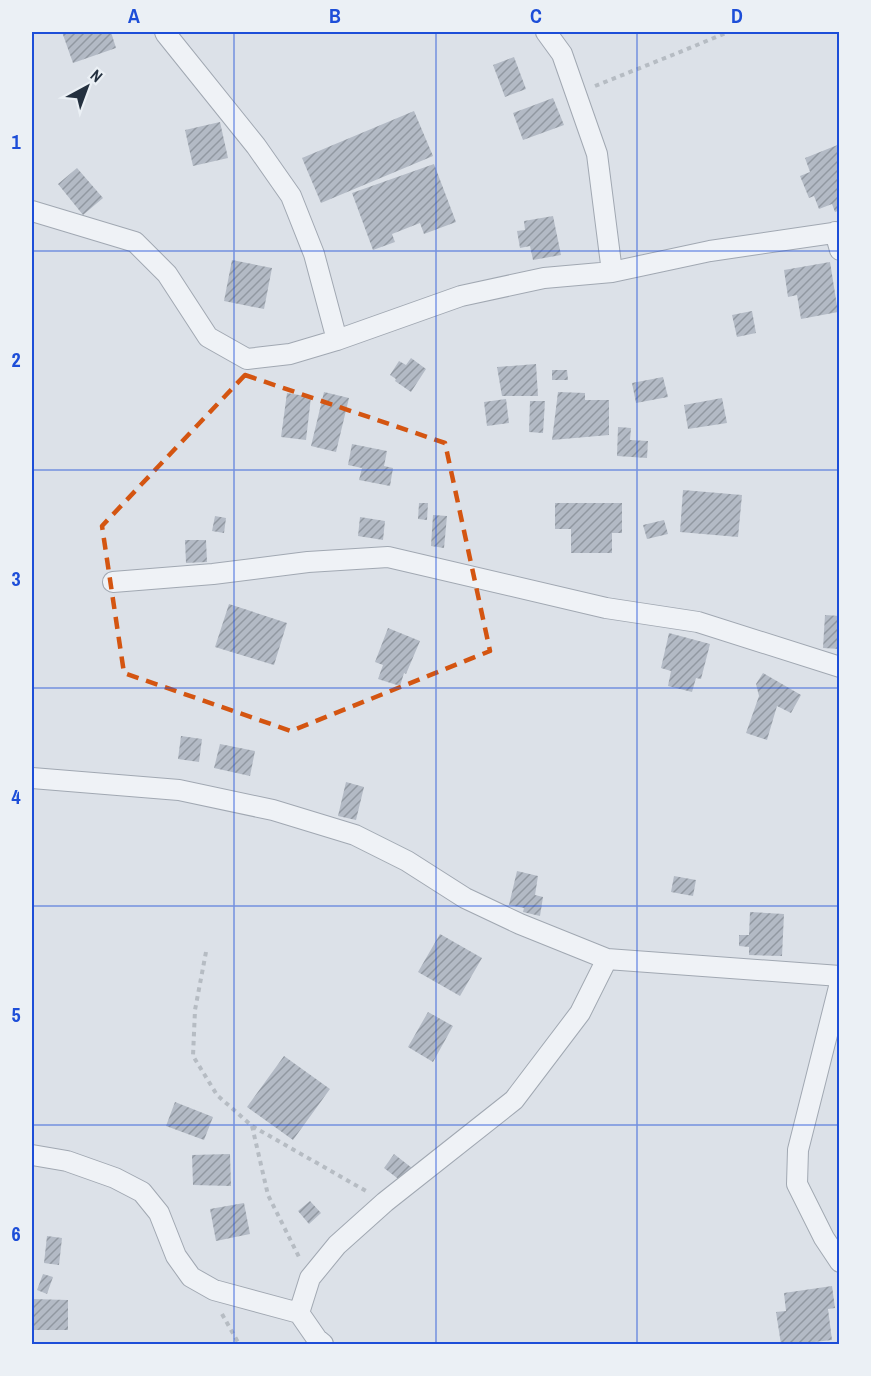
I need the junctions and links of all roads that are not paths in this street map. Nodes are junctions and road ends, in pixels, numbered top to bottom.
1 (165, 32) edge
2 (546, 32) edge
3 (32, 211) edge
4 (838, 238) edge
5 (612, 272) junction
6 (337, 340) junction
7 (113, 582) dead end
8 (840, 667) edge
9 (32, 778) edge
10 (607, 959) junction
11 (840, 976) edge
12 (840, 983) edge
13 (32, 1155) edge
14 (840, 1262) edge
15 (299, 1312) junction
16 (323, 1344) edge

1 - 6 street
2 - 5 street
3 - 6 street
4 - 5 street
5 - 6 street
7 - 8 street
9 - 10 street
10 - 11 street
10 - 15 street
12 - 14 street
13 - 15 street
15 - 16 street

